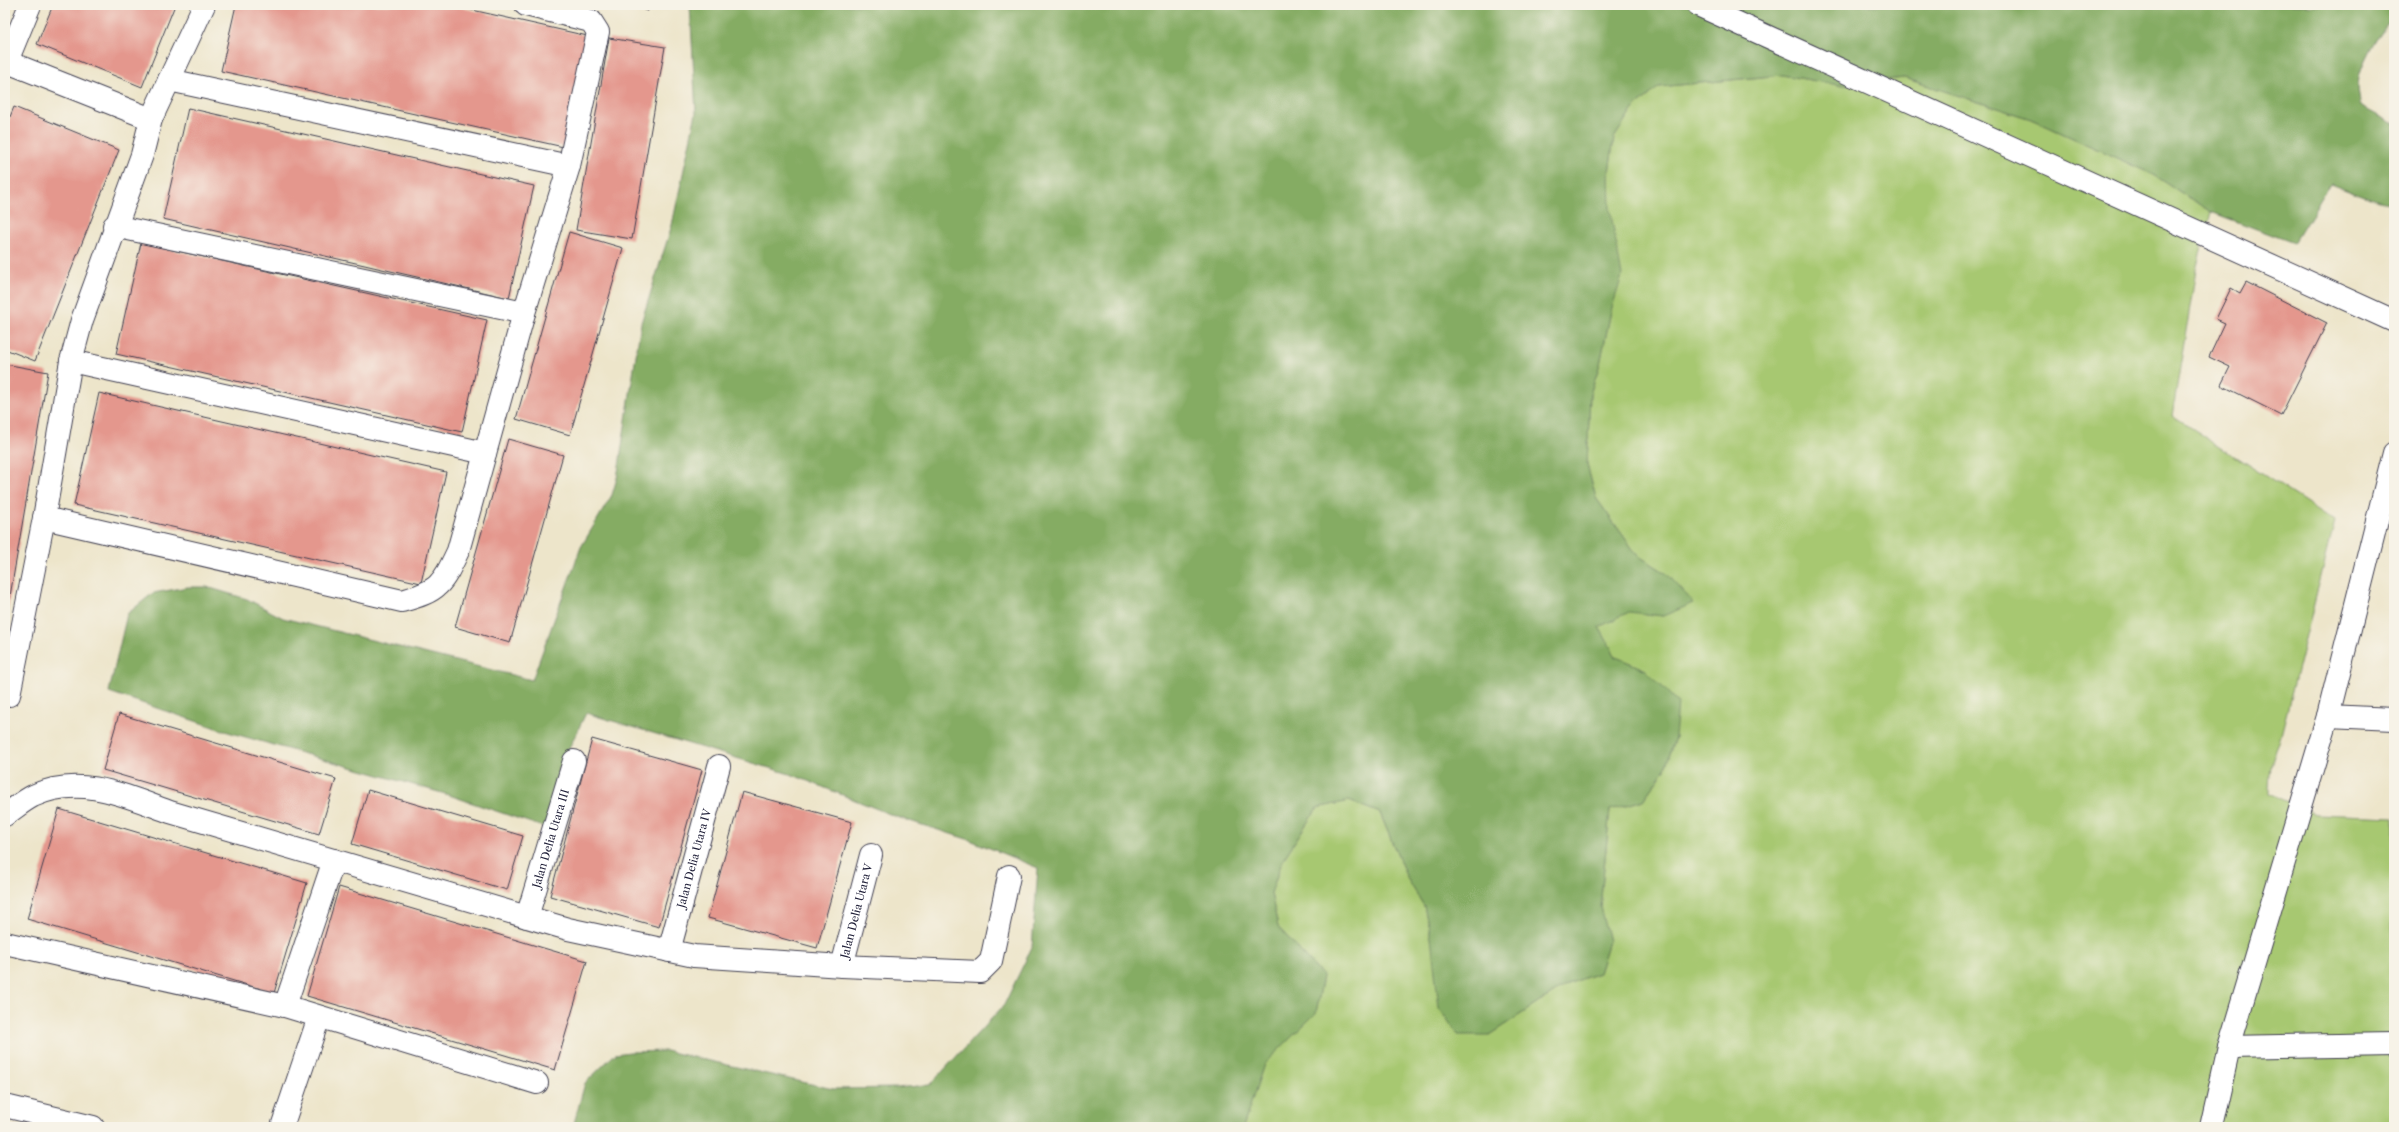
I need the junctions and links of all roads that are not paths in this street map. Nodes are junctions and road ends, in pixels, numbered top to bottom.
1 (30, 5) edge
2 (204, 5) edge
3 (526, 5) edge
4 (1698, 5) edge
5 (6, 63) edge
6 (169, 80) junction
7 (151, 119) junction
8 (569, 166) junction
9 (114, 226) junction
10 (524, 313) junction
11 (2394, 321) edge
12 (71, 361) junction
13 (485, 453) junction
14 (2394, 453) edge
15 (44, 518) junction
16 (9, 695) dead end
17 (2328, 716) junction
18 (2394, 719) edge
19 (574, 761) dead end
20 (719, 766) dead end
21 (5, 815) edge
22 (871, 855) dead end
23 (334, 860) junction
24 (1009, 876) dead end
25 (527, 917) junction
26 (5, 943) edge
27 (669, 951) junction
28 (842, 966) junction
29 (285, 1006) junction
30 (319, 1017) junction
31 (2394, 1044) edge
32 (2229, 1047) junction
33 (537, 1083) dead end
34 (5, 1106) edge
35 (93, 1127) edge
36 (282, 1127) edge
37 (2211, 1127) edge

1 - 5 street
2 - 6 street
3 - 8 street
4 - 11 street
5 - 7 street
6 - 7 street
6 - 8 street
7 - 9 street
8 - 10 street
9 - 10 street
9 - 12 street
10 - 13 street
12 - 13 street
12 - 15 street
13 - 15 street
14 - 17 street
15 - 16 street
17 - 18 street
17 - 32 street
19 - 25 street, Jalan Delia Utara III
20 - 27 street, Jalan Delia Utara IV
21 - 23 street
22 - 28 street, Jalan Delia Utara V
23 - 25 street
23 - 29 street
24 - 28 street
25 - 27 street
26 - 29 street
27 - 28 street
29 - 30 street
30 - 33 street
30 - 36 street
31 - 32 street
32 - 37 street
34 - 35 street

